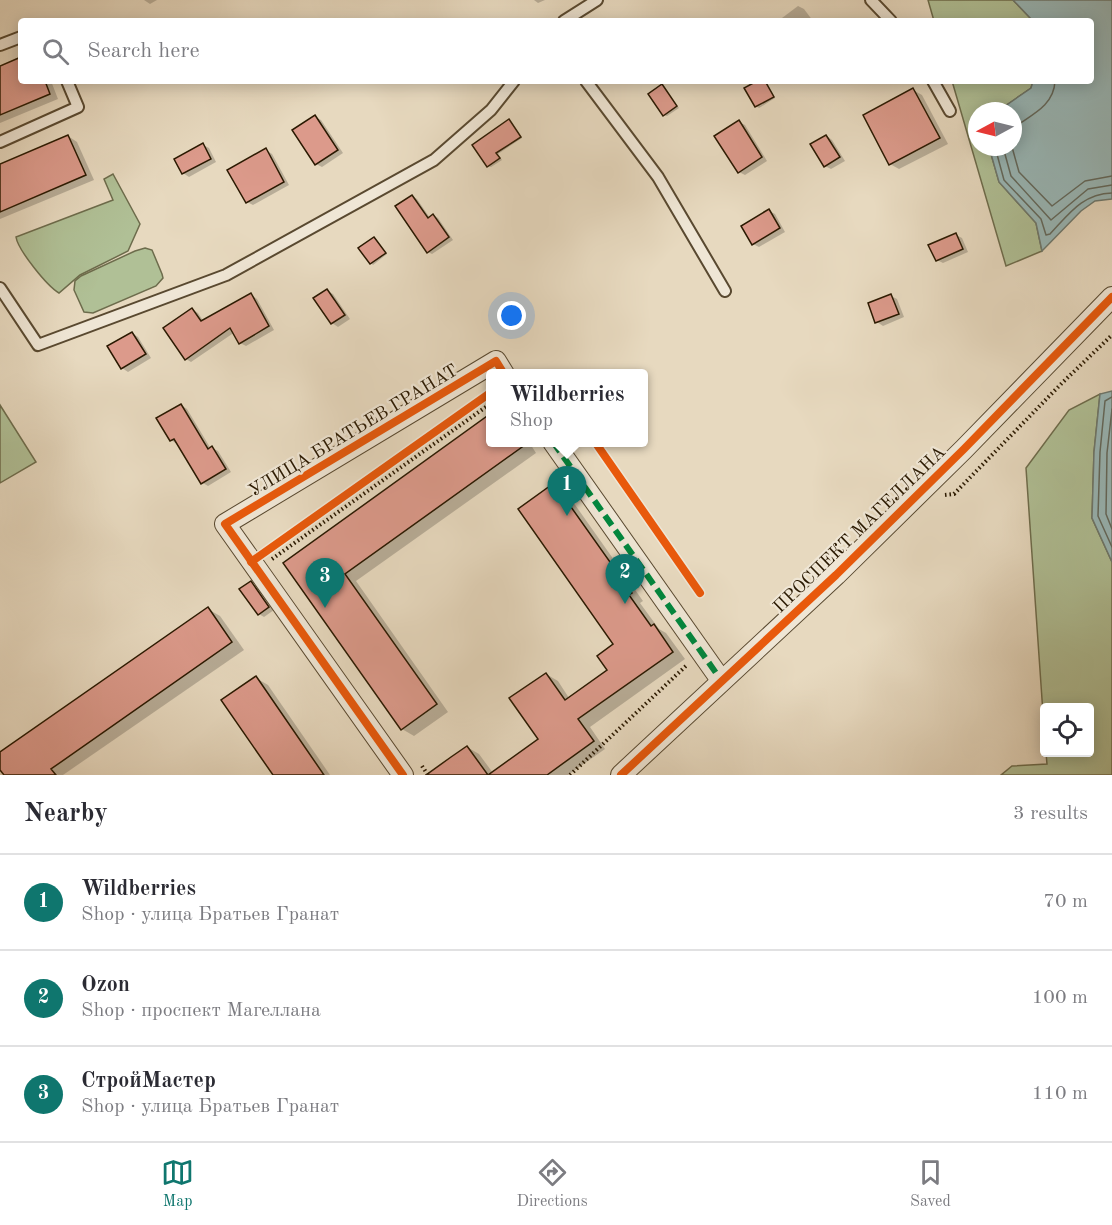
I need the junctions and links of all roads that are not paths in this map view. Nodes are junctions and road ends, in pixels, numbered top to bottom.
1 (597, 0) edge
2 (871, 0) edge
3 (569, 18) edge
4 (888, 18) edge
5 (18, 38) edge
6 (0, 45) edge
7 (68, 84) edge
8 (512, 84) edge
9 (588, 84) edge
10 (935, 84) edge
11 (950, 111) dead end
12 (0, 142) edge
13 (0, 288) edge
14 (725, 291) dead end
15 (1112, 297) edge
16 (486, 375) edge
17 (557, 447) edge
18 (721, 680) junction
19 (403, 775) edge
20 (621, 775) edge

1 - 3 lane
2 - 4 lane
5 - 6 lane
7 - 12 lane
8 - 13 lane
9 - 14 lane
10 - 11 lane
15 - 18 street, ПРОСПЕКТ МАГЕЛЛАНА
16 - 19 street, УЛИЦА БРАТЬЕВ ГРАНАТ
17 - 18 street
18 - 20 street, ПРОСПЕКТ МАГЕЛЛАНА

